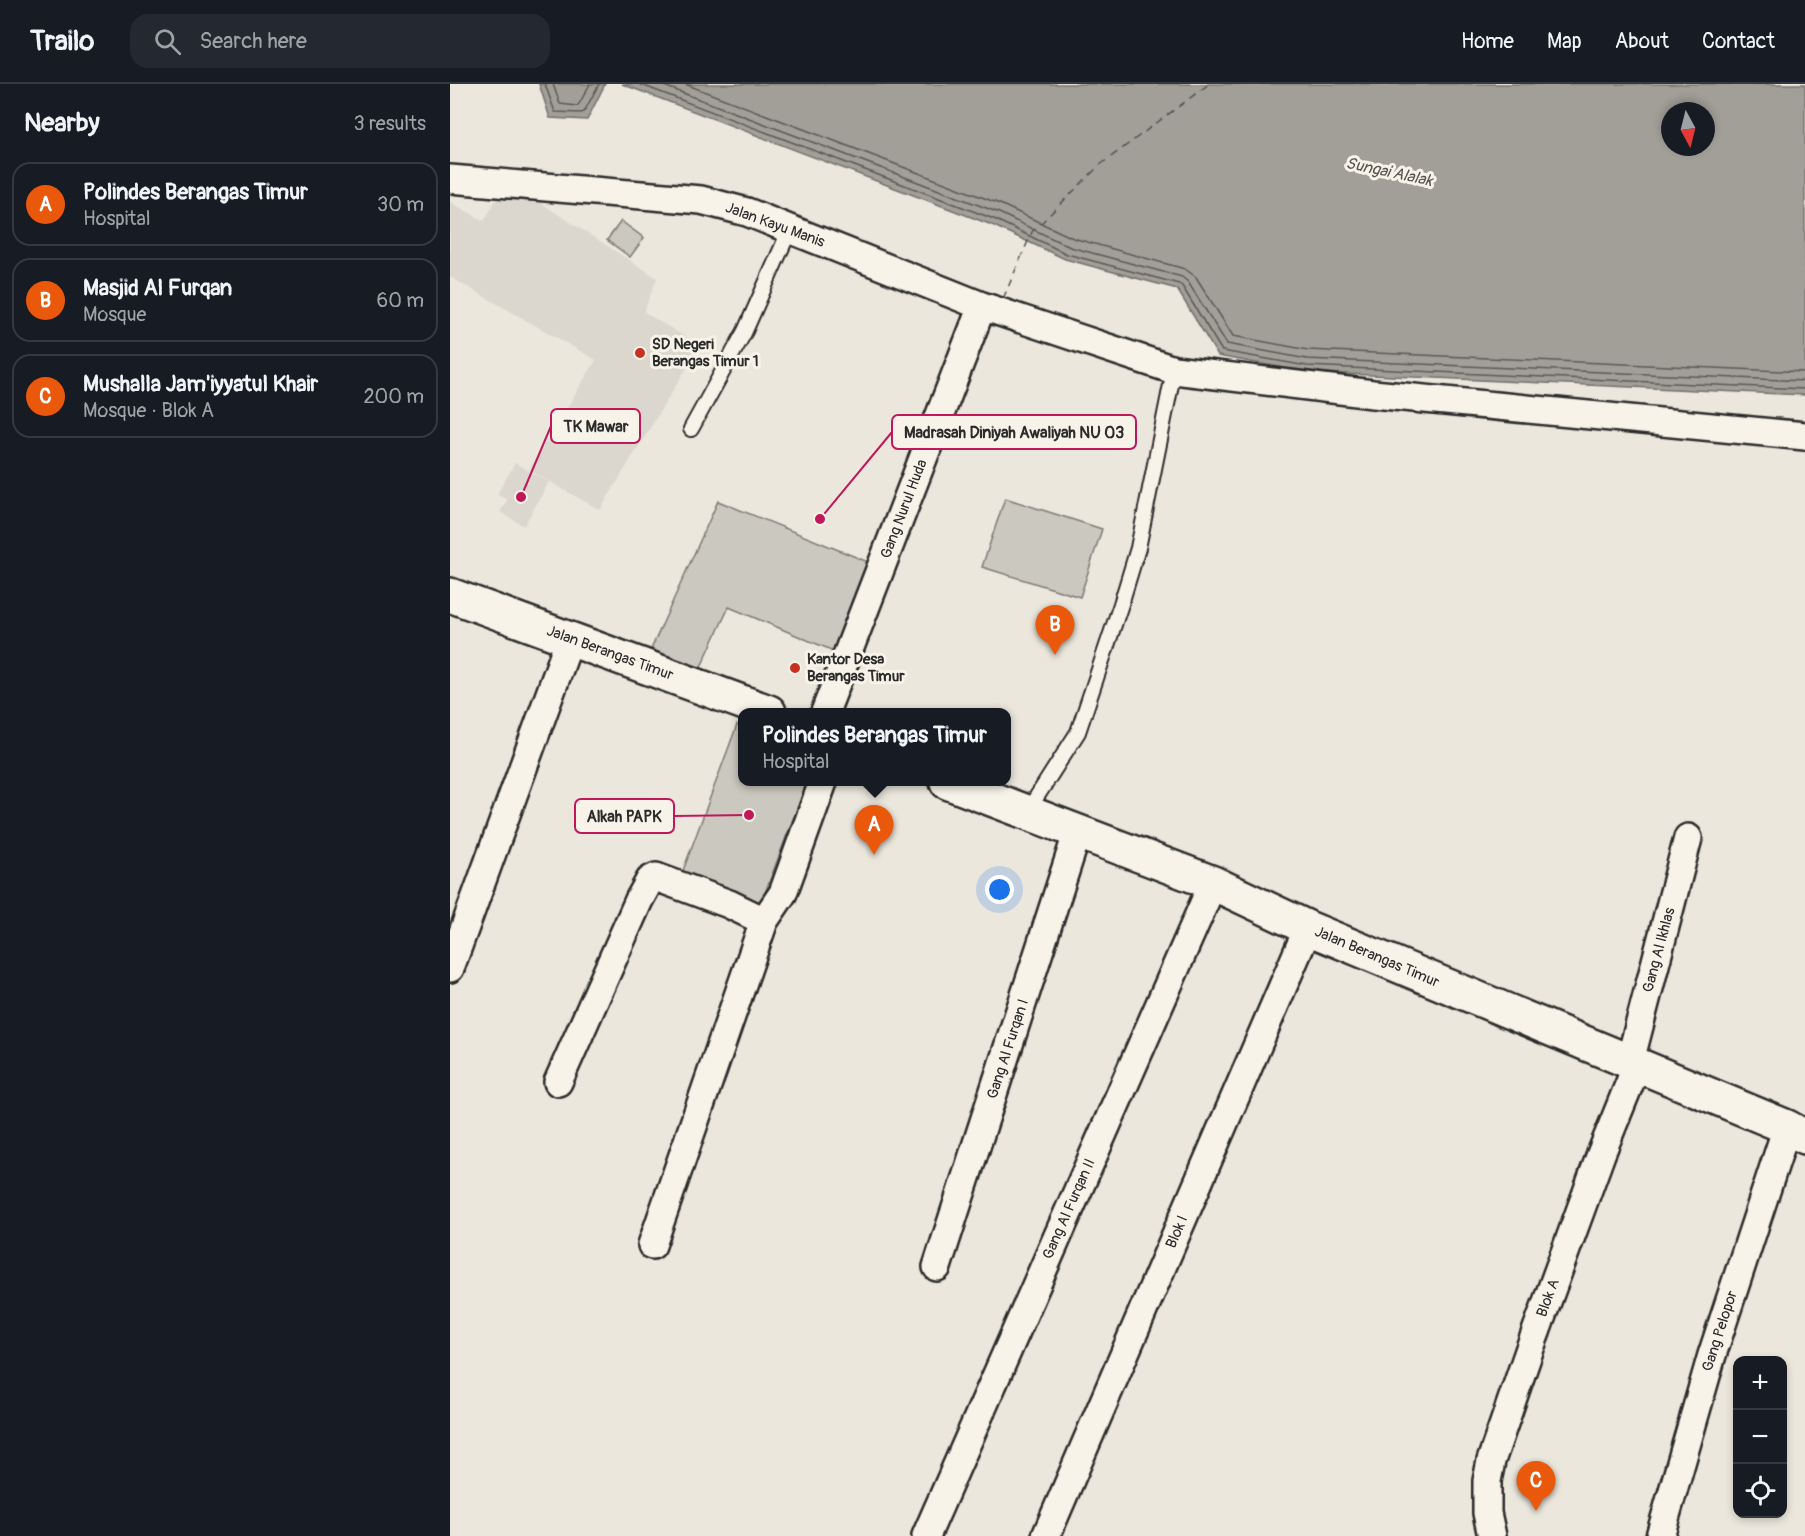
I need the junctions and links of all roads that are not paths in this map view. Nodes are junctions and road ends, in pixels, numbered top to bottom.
1 (450, 179) edge
2 (790, 229) junction
3 (982, 306) junction
4 (1174, 370) junction
5 (691, 429) dead end
6 (1805, 436) edge
7 (450, 594) edge
8 (570, 639) junction
9 (758, 708) edge
10 (827, 708) edge
11 (822, 786) edge
12 (958, 786) edge
13 (1027, 812) junction
14 (1078, 831) junction
15 (1688, 838) dead end
16 (1213, 883) junction
17 (764, 921) junction
18 (1308, 928) junction
19 (450, 968) edge
20 (1633, 1063) junction
21 (558, 1082) dead end
22 (1796, 1132) edge
23 (652, 1245) dead end
24 (937, 1267) dead end
25 (926, 1536) edge
26 (1046, 1536) edge
27 (1492, 1536) edge
28 (1660, 1536) edge

1 - 2 street, Jalan Kayu Manis
2 - 3 street, Jalan Kayu Manis
2 - 5 lane
3 - 4 street, Jalan Kayu Manis
3 - 10 street, Gang Nurul Huda
4 - 6 street, Jalan Kayu Manis
4 - 13 lane
7 - 8 main road, Jalan Berangas Timur
8 - 9 main road, Jalan Berangas Timur
8 - 19 street
11 - 17 street
12 - 13 main road, Jalan Berangas Timur
13 - 14 main road, Jalan Berangas Timur
14 - 16 main road, Jalan Berangas Timur
14 - 24 street, Gang Al Furqan I
15 - 20 street, Gang Al Ikhlas
16 - 18 main road, Jalan Berangas Timur
16 - 25 street, Gang Al Furqan II
17 - 21 street
17 - 23 street
18 - 20 main road, Jalan Berangas Timur
18 - 26 street, Blok I
20 - 22 main road, Jalan Berangas Timur
20 - 27 street, Blok A
22 - 28 street, Gang Pelopor

